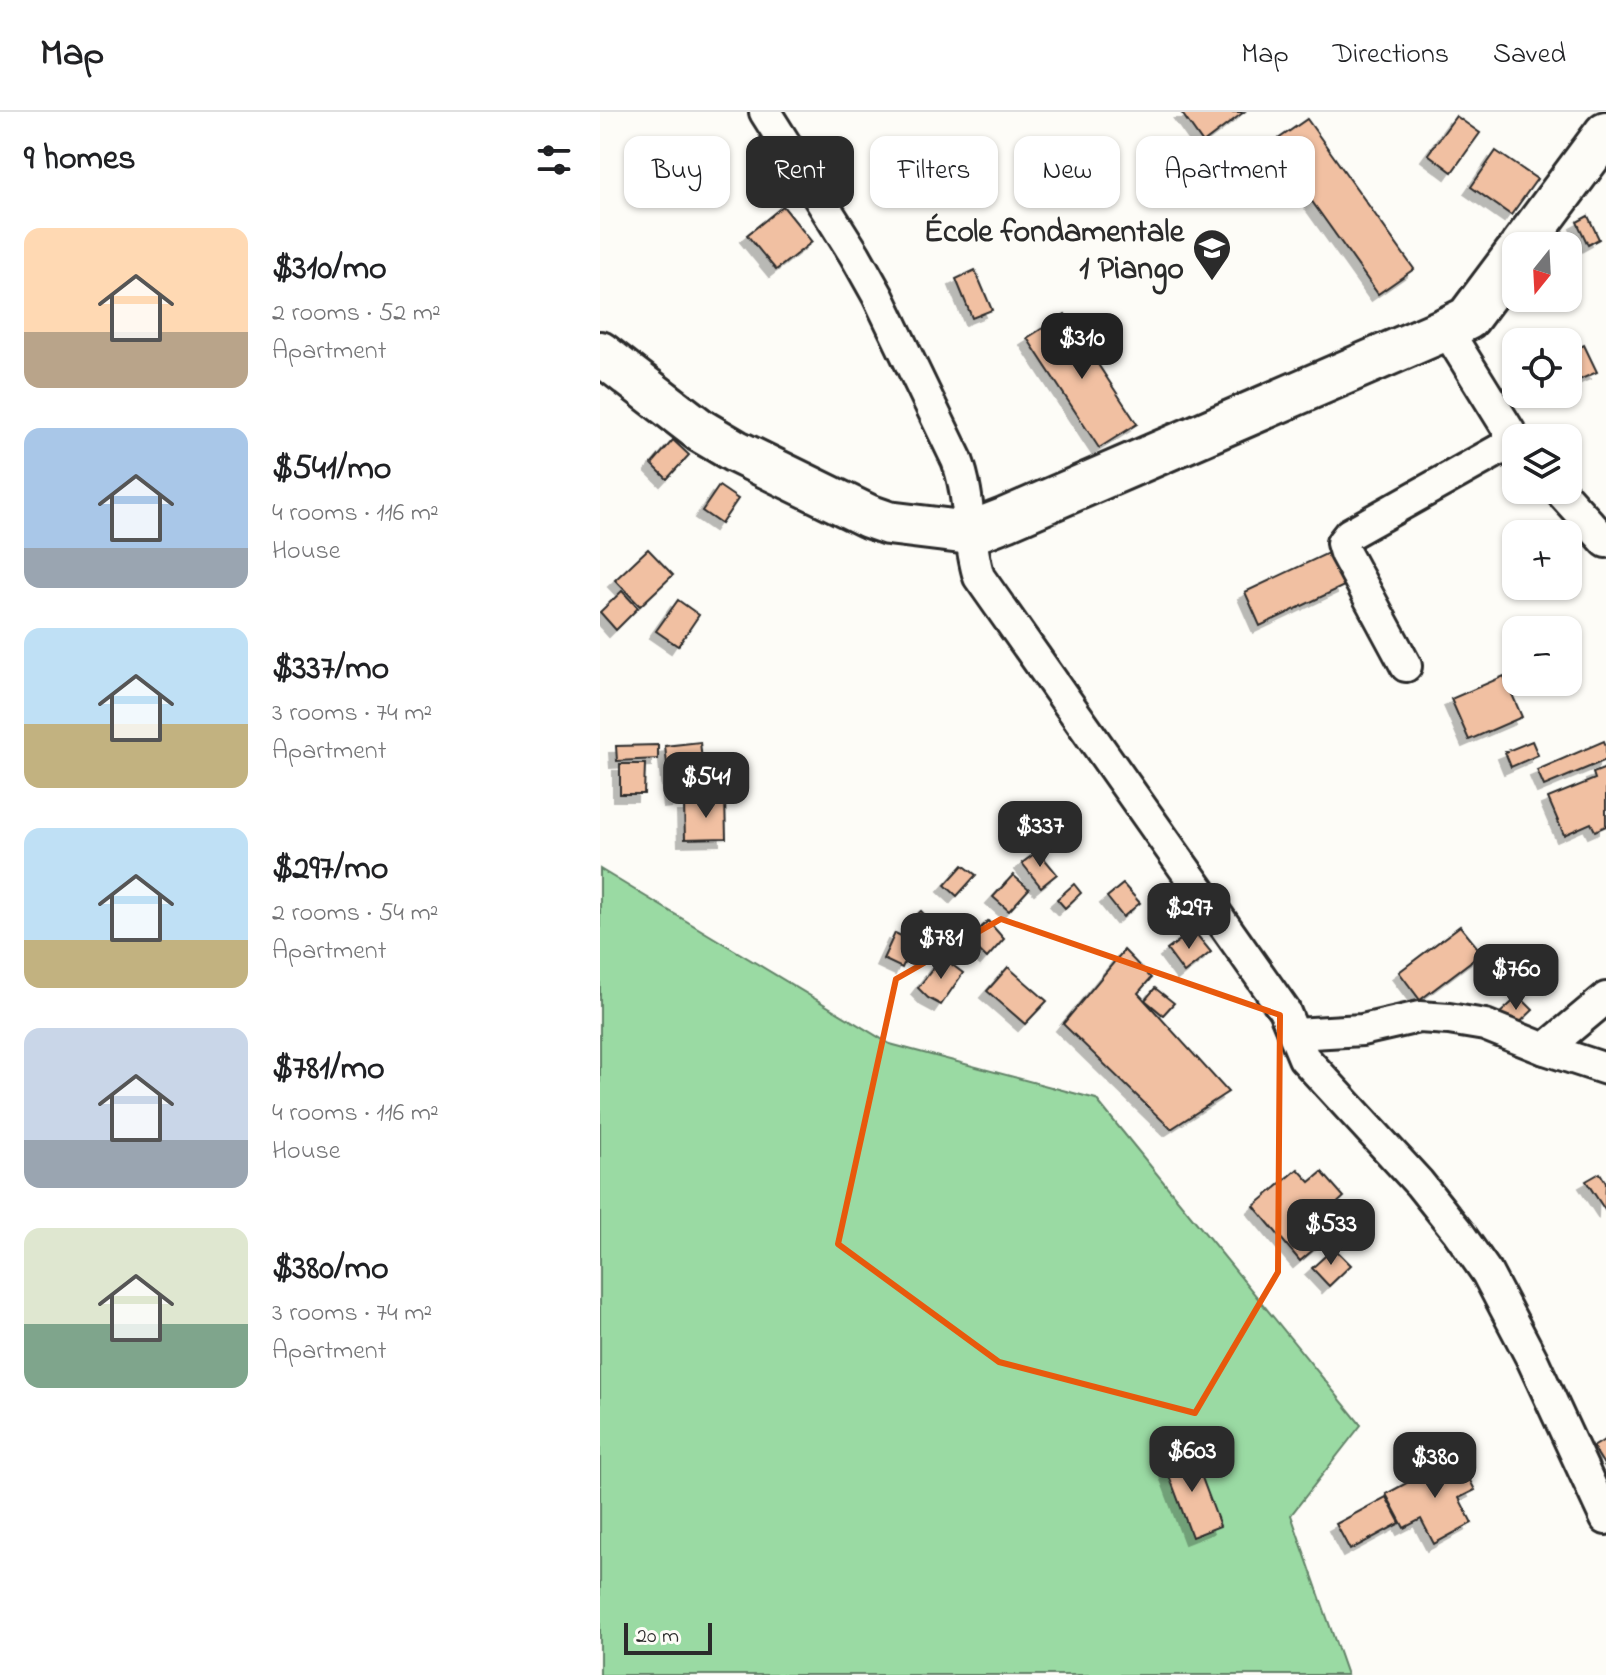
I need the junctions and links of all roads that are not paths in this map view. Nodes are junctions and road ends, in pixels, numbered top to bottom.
1 (765, 112) edge
2 (1606, 133) edge
3 (1532, 232) edge
4 (1502, 273) edge
5 (1446, 329) junction
6 (600, 353) edge
7 (1505, 424) edge
8 (1502, 449) edge
9 (1572, 504) edge
10 (970, 533) junction
11 (1606, 542) edge
12 (1406, 666) dead end
13 (1606, 998) edge
14 (1295, 1034) junction
15 (1545, 1049) junction
16 (1606, 1069) edge
17 (1606, 1519) edge

1 - 10 street
2 - 3 main road
4 - 5 main road
5 - 7 street
5 - 10 main road
6 - 10 main road
8 - 12 street
9 - 11 street
10 - 14 street
13 - 15 street
14 - 15 street
14 - 17 street
15 - 16 street

